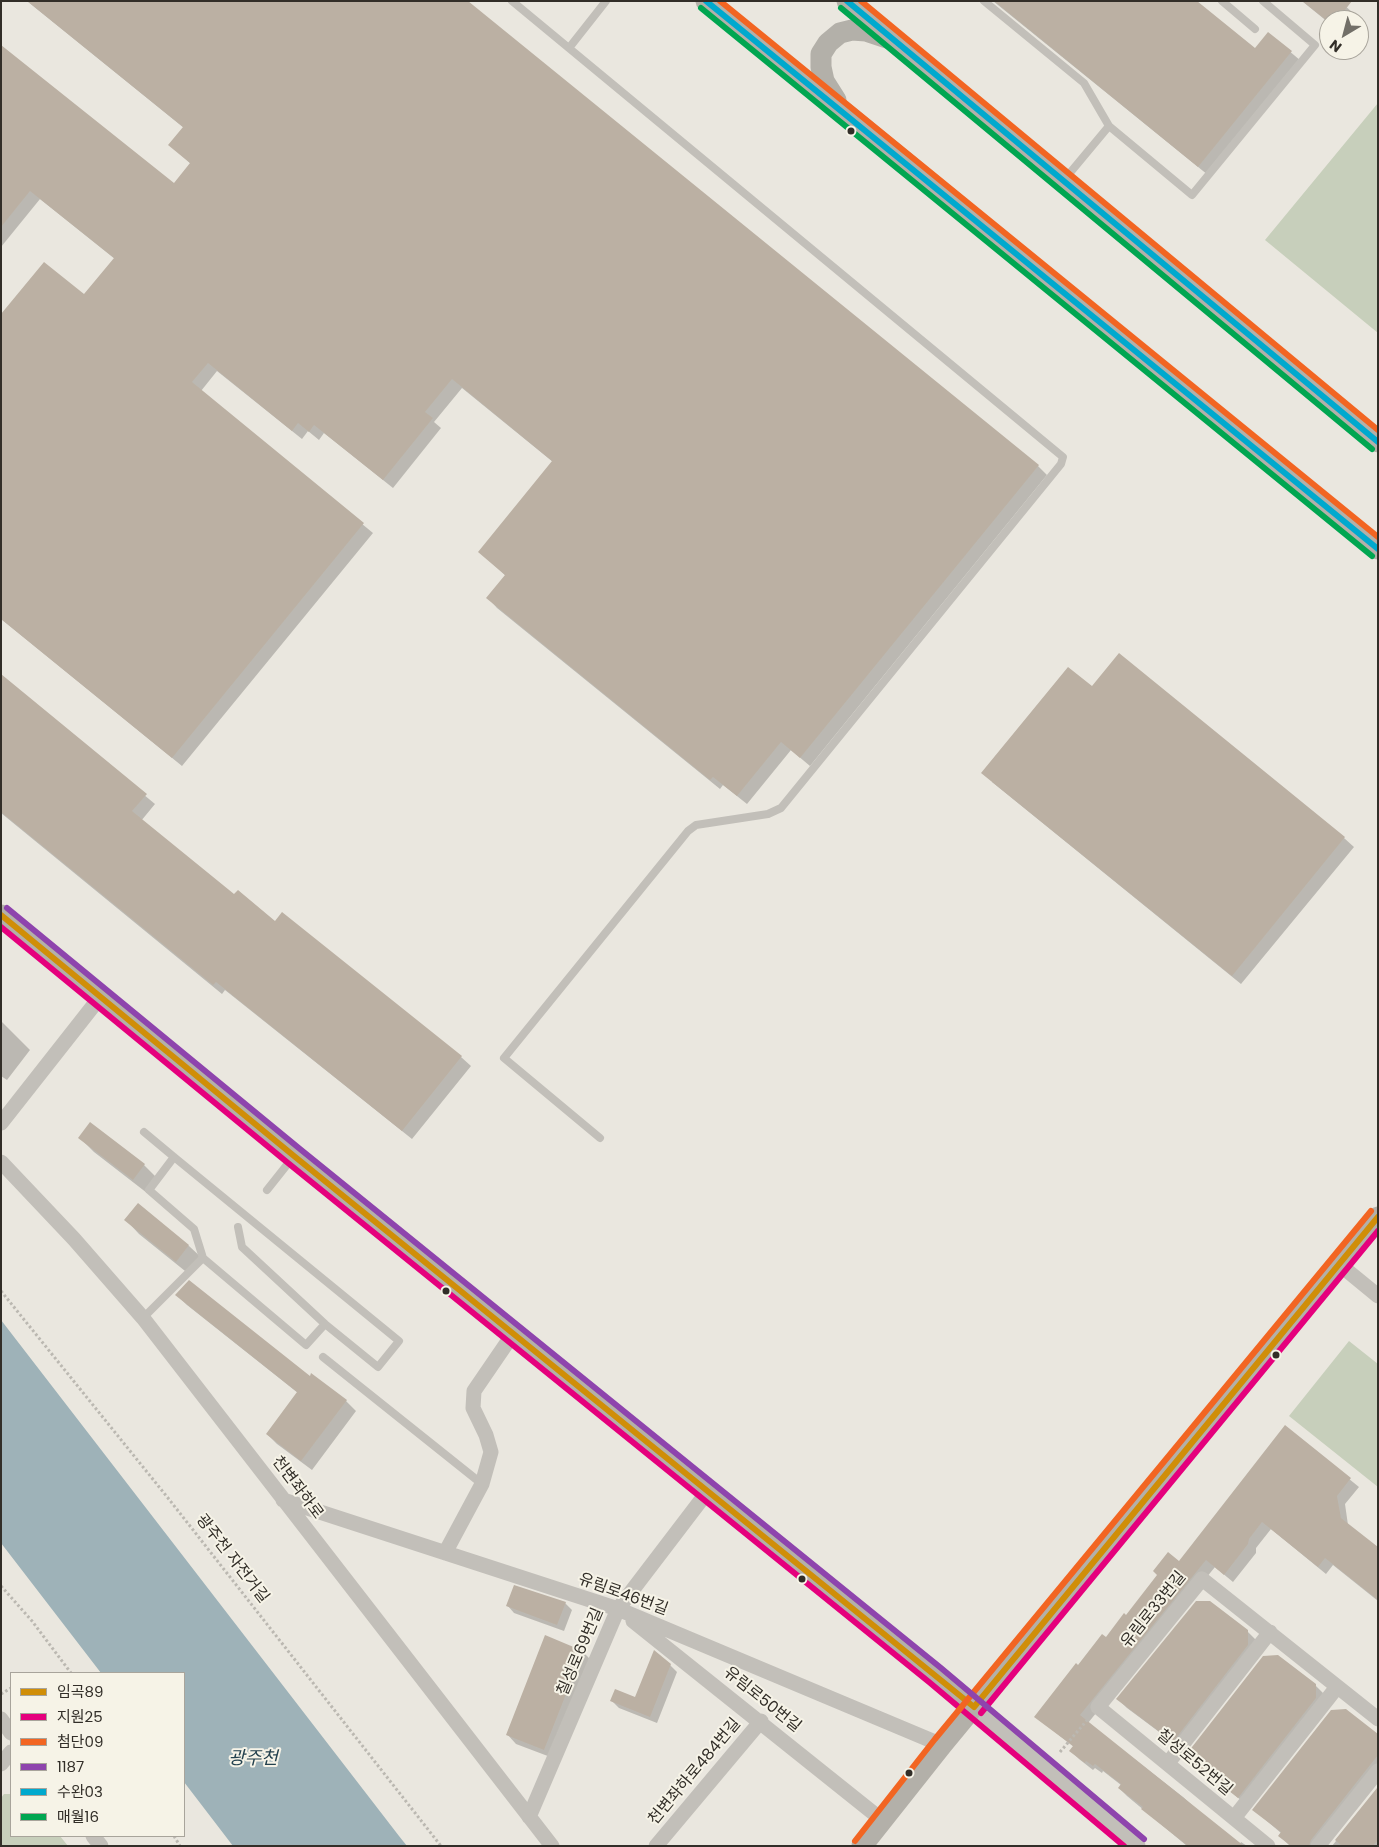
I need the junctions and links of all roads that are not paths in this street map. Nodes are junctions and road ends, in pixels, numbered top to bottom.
1 (512, 1) edge
2 (606, 1) edge
3 (706, 1) edge
4 (847, 1) edge
5 (984, 1) edge
6 (1222, 1) edge
7 (1263, 1) edge
8 (1256, 29) dead end
9 (896, 42) junction
10 (569, 48) junction
11 (844, 112) junction
12 (1109, 126) junction
13 (1063, 182) junction
14 (1378, 442) edge
15 (1378, 549) edge
16 (1, 915) edge
17 (100, 996) junction
18 (1, 1123) edge
19 (144, 1132) dead end
20 (600, 1138) dead end
21 (294, 1156) junction
22 (174, 1157) junction
23 (1, 1162) edge
24 (267, 1190) dead end
25 (1378, 1217) edge
26 (238, 1227) dead end
27 (203, 1258) junction
28 (1339, 1264) junction
29 (1378, 1296) edge
30 (142, 1318) junction
31 (325, 1324) junction
32 (514, 1334) junction
33 (323, 1357) dead end
34 (482, 1484) junction
35 (708, 1491) junction
36 (283, 1500) junction
37 (445, 1553) junction
38 (618, 1609) junction
39 (1270, 1632) junction
40 (1337, 1687) junction
41 (974, 1707) junction
42 (1098, 1707) joint
43 (1376, 1716) edge
44 (1, 1719) edge
45 (761, 1722) junction
46 (10, 1732) edge
47 (942, 1745) junction
48 (10, 1753) edge
49 (1168, 1763) junction
50 (1, 1764) edge
51 (1378, 1772) edge
52 (529, 1817) junction
53 (1234, 1818) junction
54 (882, 1820) junction
55 (552, 1846) edge
56 (656, 1846) edge
57 (862, 1846) edge
58 (1138, 1846) edge
59 (1268, 1846) edge
60 (1318, 1846) edge

1 - 10 lane
2 - 10 lane
3 - 11 street
4 - 9 street
5 - 12 lane
6 - 8 lane
7 - 12 lane
9 - 11 street
9 - 13 street
10 - 20 lane
11 - 15 street
12 - 13 lane
13 - 14 street
16 - 17 street
17 - 18 street
17 - 21 street
19 - 22 lane
21 - 24 lane
21 - 32 street
22 - 27 lane
22 - 31 lane
23 - 30 street, 천변좌하로
25 - 28 street
26 - 31 lane
27 - 30 lane
27 - 31 lane
28 - 29 street
28 - 41 street
30 - 36 street, 천변좌하로
32 - 34 street
32 - 35 street
33 - 34 lane
34 - 37 street
35 - 38 street, 칠성로69번길
35 - 41 street
36 - 37 street, 유림로46번길
36 - 52 street, 천변좌하로
37 - 38 street, 유림로46번길
38 - 45 street, 유림로50번길
38 - 47 street, 유림로46번길
38 - 52 street, 칠성로69번길
39 - 40 street, 유림로33번길
39 - 42 street, 유림로33번길
39 - 49 street
40 - 43 street, 유림로33번길
40 - 53 street
41 - 47 street
41 - 58 street
42 - 49 street, 칠성로52번길
44 - 46 street
45 - 54 street, 유림로50번길
45 - 56 street, 천변좌하로484번길
47 - 54 street
48 - 50 street
49 - 53 street, 칠성로52번길
51 - 60 street
52 - 55 street, 천변좌하로
53 - 59 street, 칠성로52번길
54 - 57 street

